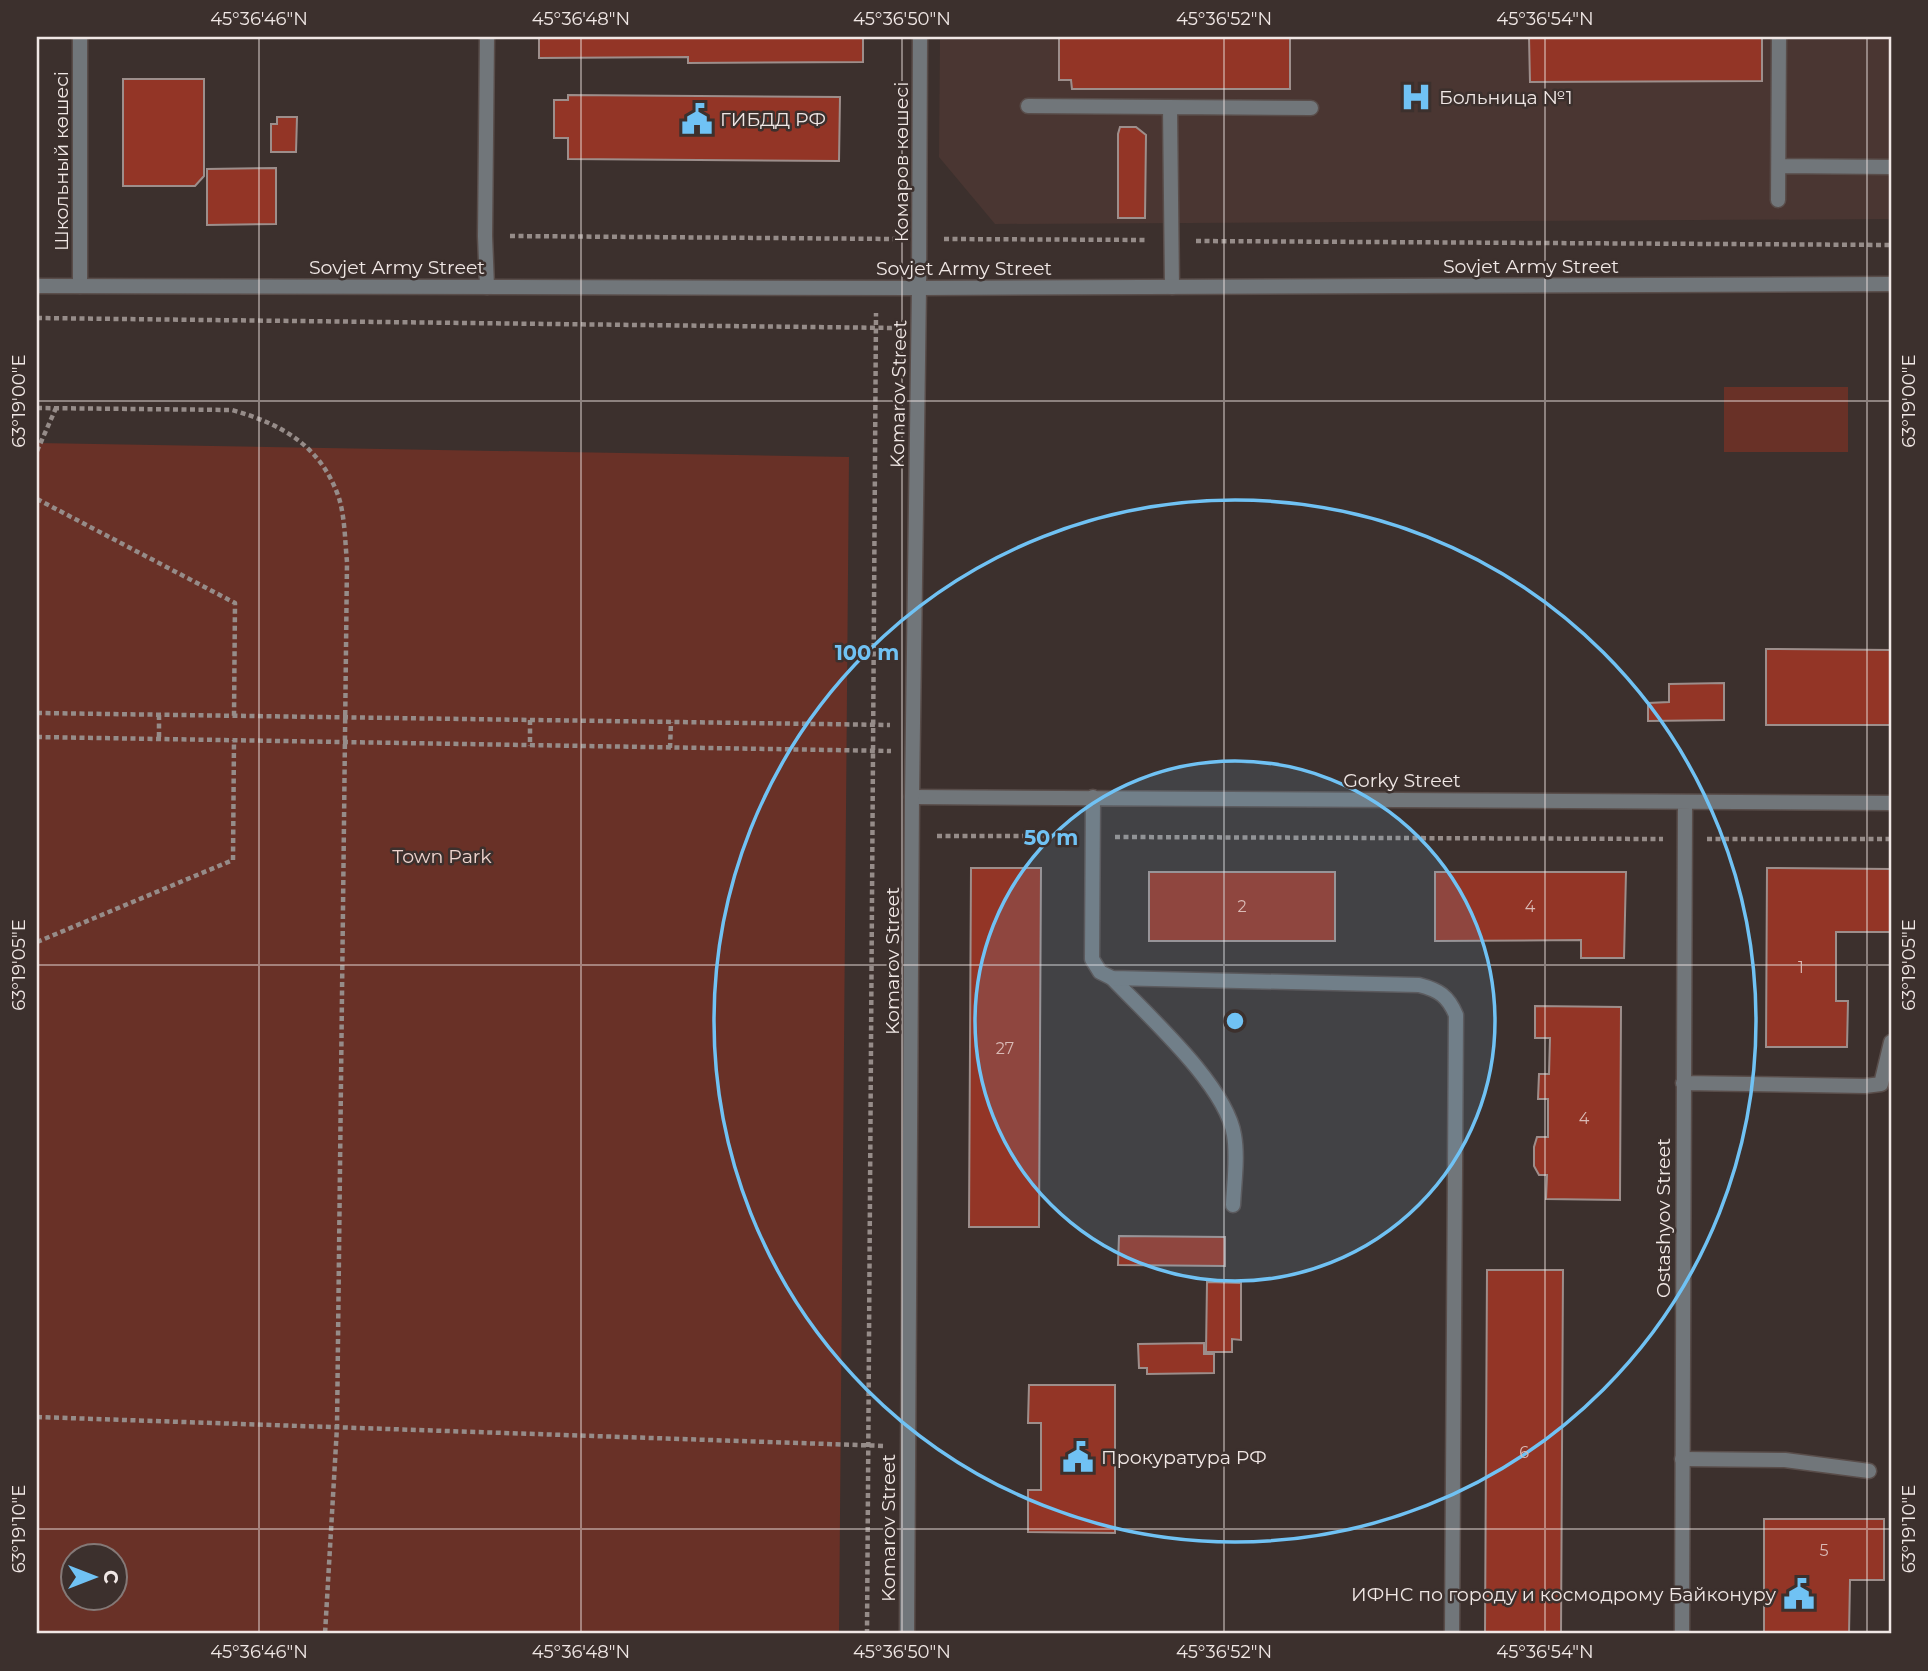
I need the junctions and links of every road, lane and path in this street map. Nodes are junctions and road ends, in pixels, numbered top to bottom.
1 (80, 37) edge
2 (487, 37) edge
3 (920, 37) edge
4 (1779, 37) edge
5 (1028, 106) dead end
6 (1170, 108) junction
7 (1311, 108) dead end
8 (1779, 166) junction
9 (1891, 167) edge
10 (1778, 200) dead end
11 (1891, 284) edge
12 (37, 286) edge
13 (80, 286) junction
14 (487, 287) junction
15 (1172, 287) junction
16 (877, 288) junction
17 (919, 288) junction
18 (37, 318) edge
19 (876, 328) junction
20 (918, 328) junction
21 (37, 408) edge
22 (56, 408) junction
23 (37, 451) edge
24 (37, 499) edge
25 (37, 713) edge
26 (159, 715) junction
27 (234, 716) junction
28 (345, 718) junction
29 (530, 720) junction
30 (671, 722) junction
31 (873, 724) junction
32 (913, 725) junction
33 (37, 737) edge
34 (159, 739) junction
35 (234, 740) junction
36 (344, 742) junction
37 (530, 746) junction
38 (670, 748) junction
39 (873, 751) junction
40 (913, 752) junction
41 (912, 797) junction
42 (1093, 797) junction
43 (1685, 802) junction
44 (1891, 803) edge
45 (912, 836) junction
46 (1093, 837) junction
47 (1685, 839) junction
48 (1891, 839) edge
49 (37, 942) edge
50 (1112, 978) junction
51 (1891, 1042) edge
52 (1683, 1083) junction
53 (1233, 1205) dead end
54 (37, 1417) edge
55 (337, 1427) junction
56 (868, 1446) junction
57 (908, 1447) junction
58 (1682, 1459) junction
59 (1869, 1471) dead end
60 (325, 1634) edge
61 (867, 1634) edge
62 (907, 1634) edge
63 (1452, 1634) edge
64 (1682, 1634) edge

1 - 13 street, Школьный көшесі
2 - 14 street
3 - 17 street, Комаров көшесі
4 - 8 street
5 - 6 street
6 - 7 street
6 - 15 street
8 - 9 street
8 - 10 street
11 - 15 street, Sovjet Army Street
12 - 13 street, Sovjet Army Street
13 - 14 street, Sovjet Army Street
14 - 16 street, Sovjet Army Street
15 - 17 street, Sovjet Army Street
16 - 17 street, Sovjet Army Street
16 - 19 path
17 - 20 street, Komarov Street
18 - 19 path
19 - 20 path
19 - 31 path
20 - 32 street, Komarov Street
21 - 22 path
22 - 23 path
22 - 28 path
24 - 27 path
25 - 26 path
26 - 27 path
26 - 34 path
27 - 28 path
28 - 29 path
28 - 36 path
29 - 30 path
29 - 37 path
30 - 31 path
30 - 38 path
31 - 32 path
31 - 39 path
32 - 40 street, Komarov Street
33 - 34 path
34 - 35 path
35 - 36 path
35 - 49 path
36 - 37 path
36 - 55 path
37 - 38 path
38 - 39 path
39 - 40 path
39 - 56 path
40 - 41 street, Komarov Street
41 - 42 street, Gorky Street
41 - 45 street, Komarov Street
42 - 43 street, Gorky Street
42 - 46 street
43 - 44 street, Gorky Street
43 - 47 street, Ostashyov Street
45 - 46 path
45 - 57 street, Komarov Street
46 - 47 path
46 - 50 street
47 - 48 path
47 - 52 street, Ostashyov Street
50 - 53 street
50 - 63 street
51 - 52 street
52 - 58 street, Ostashyov Street
54 - 55 path
55 - 56 path
55 - 60 path
56 - 57 path
56 - 61 path
57 - 62 street, Komarov Street
58 - 59 street
58 - 64 street, Ostashyov Street

